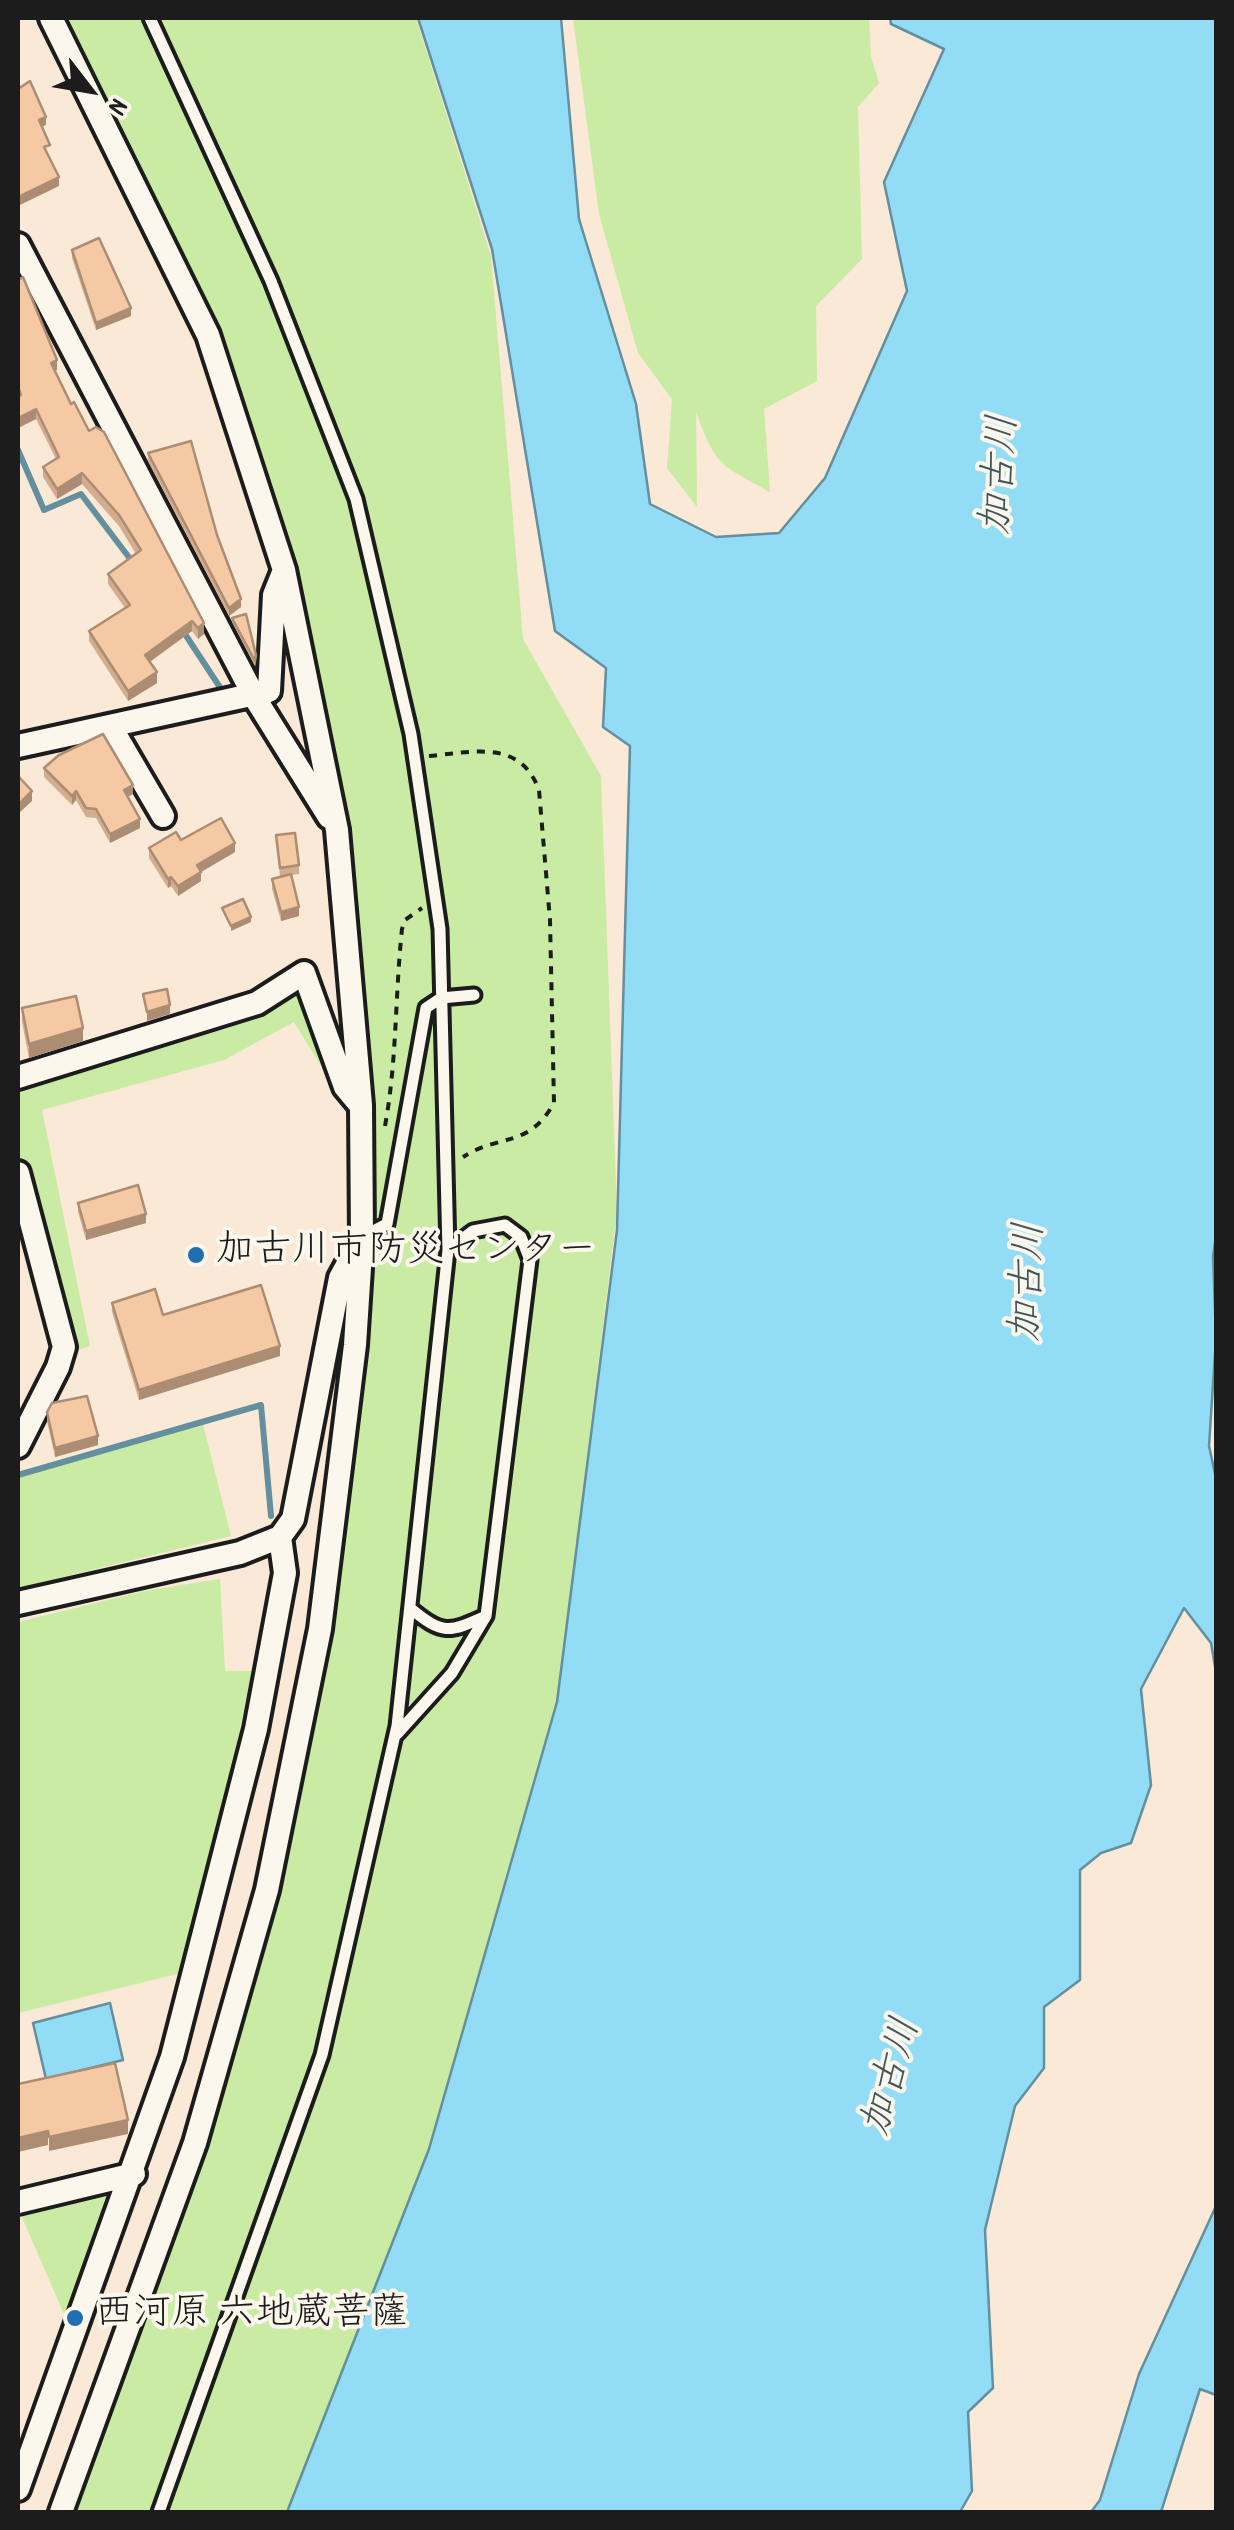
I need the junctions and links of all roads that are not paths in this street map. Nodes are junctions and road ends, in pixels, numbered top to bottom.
1 (51, 18) edge
2 (150, 18) edge
3 (18, 246) edge
4 (284, 570) junction
5 (254, 698) junction
6 (112, 727) junction
7 (18, 746) edge
8 (163, 816) dead end
9 (337, 830) junction
10 (474, 994) dead end
11 (442, 998) junction
12 (18, 1076) edge
13 (361, 1105) junction
14 (18, 1172) edge
15 (362, 1237) junction
16 (448, 1250) junction
17 (18, 1446) edge
18 (280, 1537) junction
19 (18, 1603) edge
20 (410, 1608) junction
21 (486, 1616) junction
22 (394, 1737) junction
23 (134, 2174) junction
24 (18, 2202) edge
25 (18, 2489) edge
26 (61, 2512) edge
27 (159, 2512) edge

1 - 4 street
2 - 11 lane
3 - 5 street
4 - 5 street
4 - 9 street
5 - 6 street
5 - 9 street
6 - 7 street
6 - 8 street
9 - 13 street
10 - 11 lane
11 - 15 lane
11 - 16 lane
12 - 13 street
13 - 15 street
14 - 17 street
15 - 18 street
15 - 26 street
16 - 20 lane
16 - 21 lane
18 - 19 street
18 - 23 street
20 - 21 lane
20 - 22 lane
21 - 22 lane
22 - 27 lane
23 - 24 street
23 - 25 street

